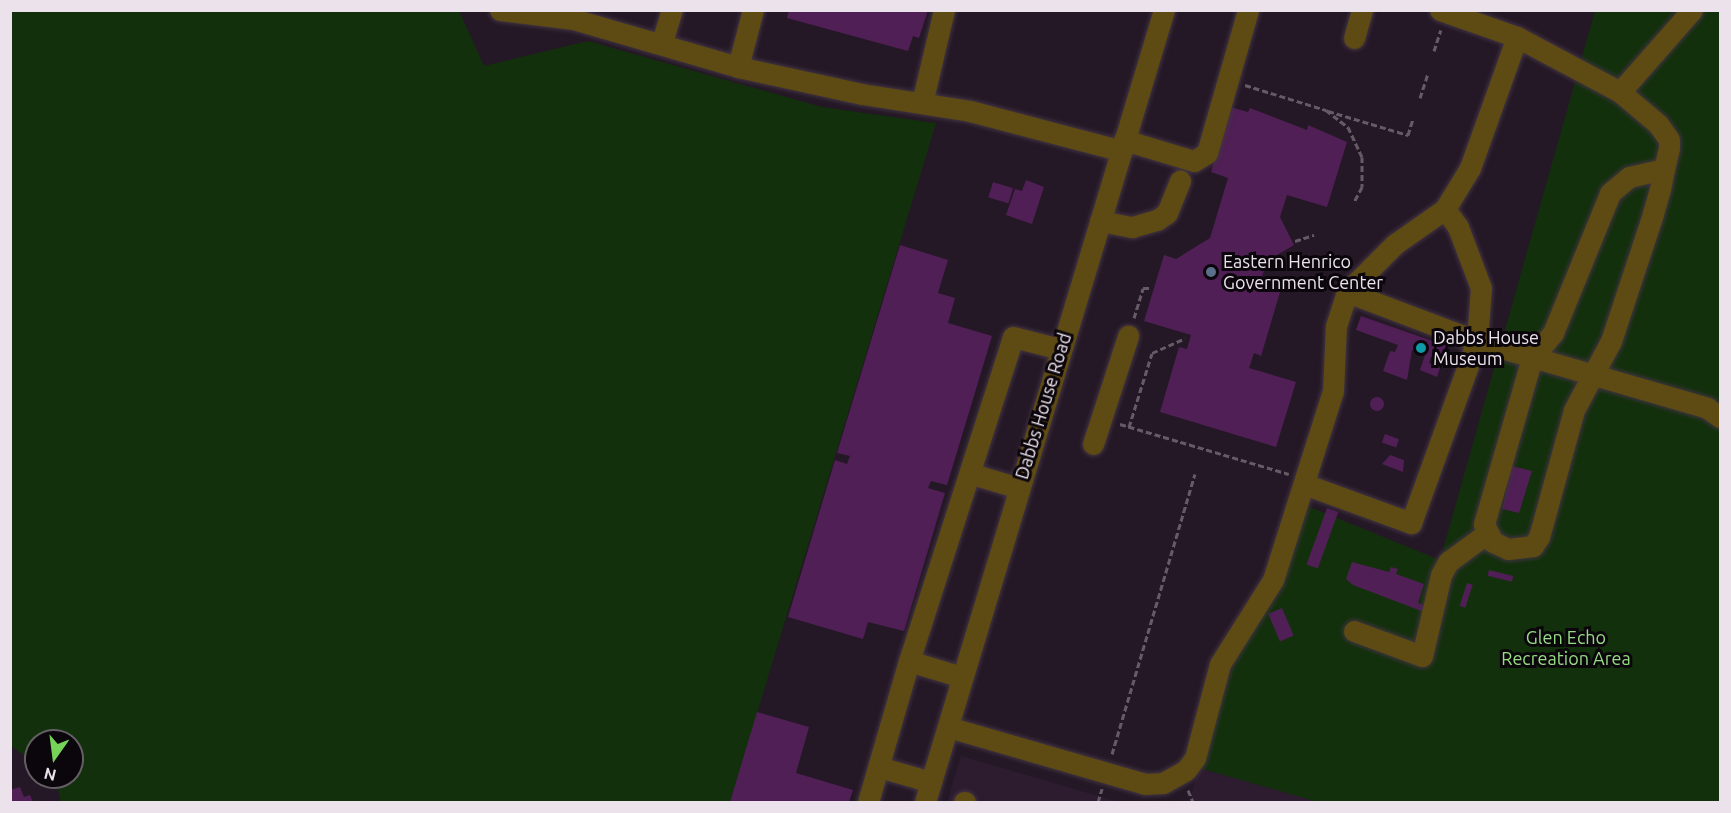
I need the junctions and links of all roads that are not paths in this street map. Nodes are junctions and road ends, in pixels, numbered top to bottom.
1 (500, 10) edge
2 (672, 10) edge
3 (753, 10) edge
4 (944, 10) edge
5 (1164, 10) edge
6 (1248, 10) edge
7 (1362, 10) edge
8 (1692, 10) edge
9 (1440, 19) edge
10 (1517, 37) junction
11 (1354, 39) dead end
12 (662, 42) junction
13 (738, 67) junction
14 (1620, 93) junction
15 (922, 104) junction
16 (1123, 145) junction
17 (1664, 170) junction
18 (1180, 181) dead end
19 (1445, 209) junction
20 (1100, 221) junction
21 (1347, 292) junction
22 (1128, 336) road end
23 (1477, 341) junction
24 (1060, 349) junction
25 (1532, 358) junction
26 (1596, 374) junction
27 (1720, 417) edge
28 (1093, 444) dead end
29 (972, 474) junction
30 (1299, 480) junction
31 (1019, 488) junction
32 (1486, 534) junction
33 (1354, 631) dead end
34 (909, 661) junction
35 (962, 678) junction
36 (948, 727) junction
37 (879, 767) junction
38 (931, 782) junction
39 (868, 802) edge
40 (925, 802) edge

1 - 12 street
2 - 12 street
3 - 13 street
4 - 15 street
5 - 16 street, Dabbs House Road
6 - 16 street
7 - 11 street
8 - 14 street
9 - 10 street
10 - 14 street
10 - 19 street
12 - 13 street
13 - 15 street
14 - 17 street
15 - 16 street
16 - 20 street, Dabbs House Road
17 - 25 street
17 - 26 street
18 - 20 street
19 - 21 street
19 - 23 street
20 - 24 street, Dabbs House Road
21 - 23 street
21 - 30 street
22 - 28 street
23 - 25 street
23 - 30 street
24 - 29 street
24 - 31 street, Dabbs House Road
25 - 26 street
25 - 32 street
26 - 27 street
26 - 32 street
29 - 31 street
29 - 34 street
30 - 36 street
31 - 35 street, Dabbs House Road
32 - 33 street
34 - 35 street
34 - 37 street
35 - 36 street, Dabbs House Road
36 - 38 street, Dabbs House Road
37 - 38 street
37 - 39 street
38 - 40 street, Dabbs House Road

